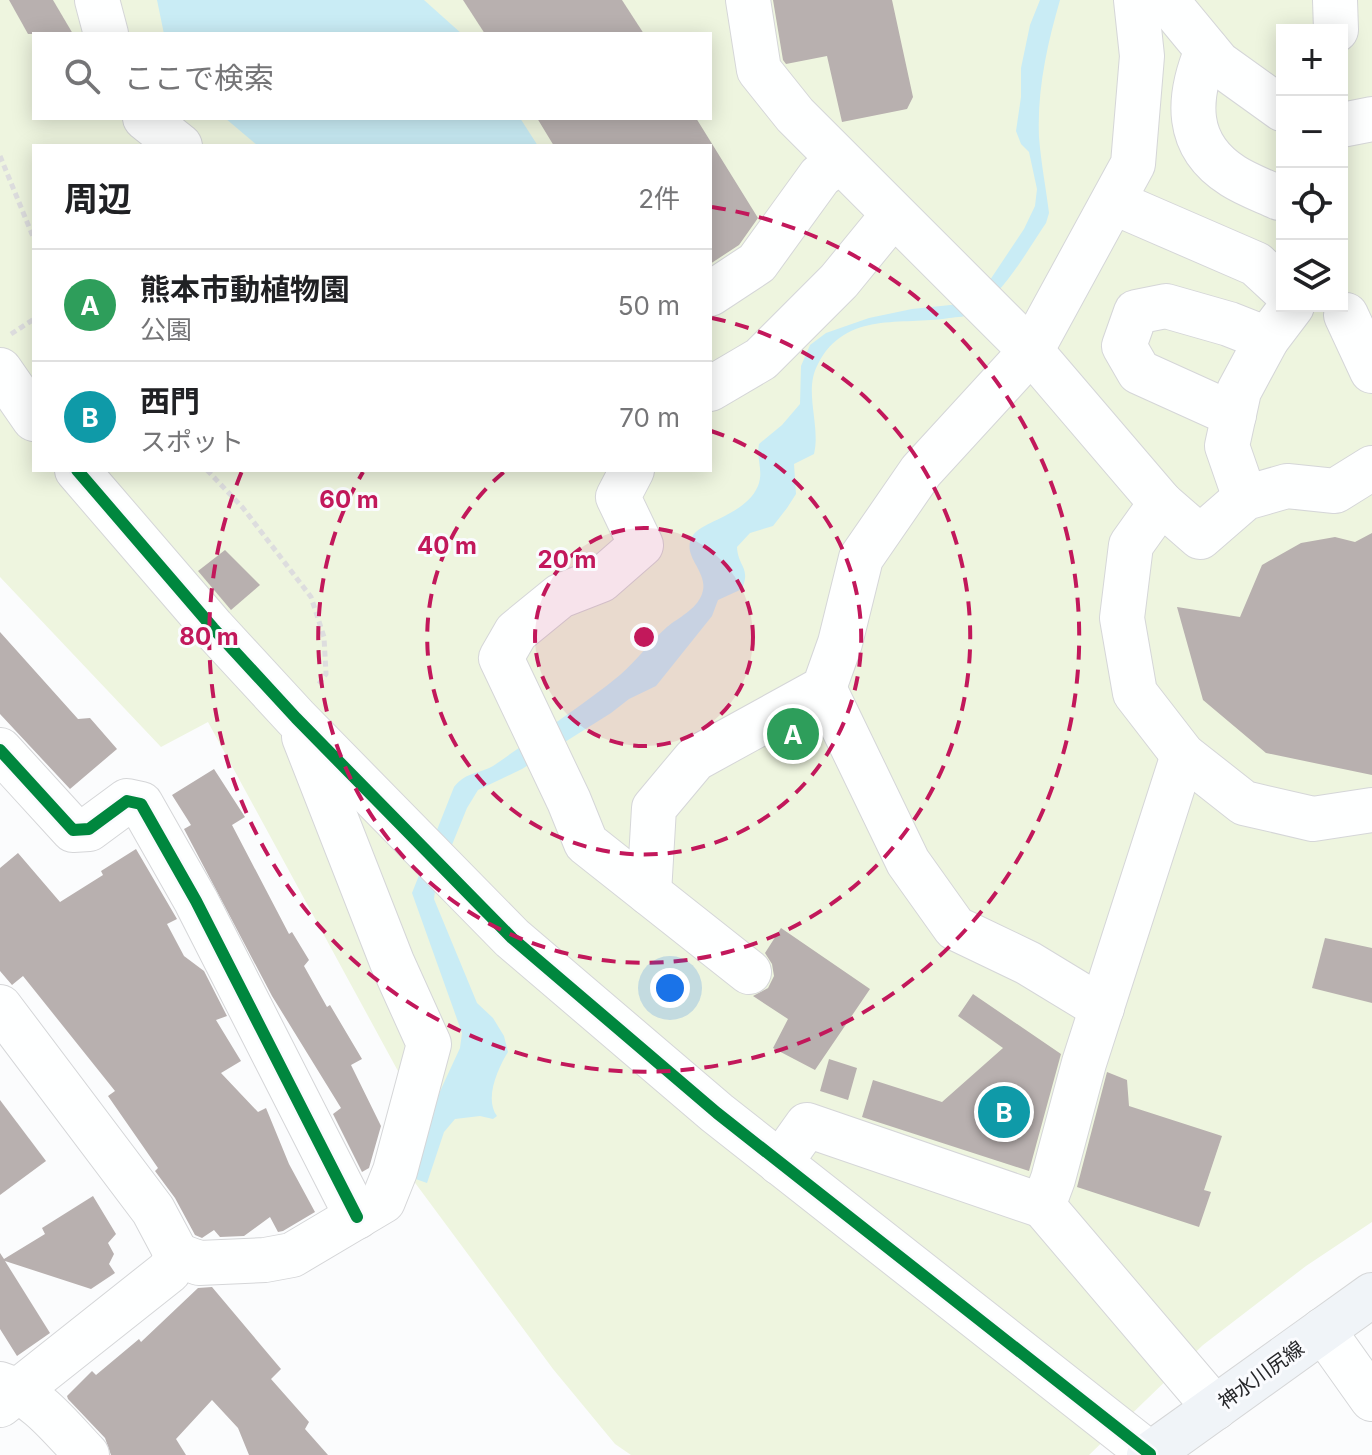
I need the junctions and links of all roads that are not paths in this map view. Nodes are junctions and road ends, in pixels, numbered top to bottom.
1 (97, 0) edge
2 (748, 0) edge
3 (1136, 0) edge
4 (1166, 0) edge
5 (1335, 0) edge
6 (1336, 24) edge
7 (105, 32) edge
8 (1207, 50) junction
9 (1276, 105) edge
10 (1372, 119) edge
11 (148, 120) edge
12 (1348, 124) edge
13 (178, 144) edge
14 (840, 161) junction
15 (1276, 194) edge
16 (1113, 202) junction
17 (893, 215) junction
18 (1276, 225) edge
19 (1269, 276) edge
20 (712, 293) edge
21 (1343, 312) edge
22 (1280, 322) edge
23 (1031, 351) junction
24 (0, 370) edge
25 (1372, 371) edge
26 (712, 388) edge
27 (1234, 415) junction
28 (32, 416) edge
29 (1372, 466) edge
30 (79, 472) edge
31 (631, 472) edge
32 (1245, 498) junction
33 (1161, 503) junction
34 (824, 688) junction
35 (296, 718) junction
36 (0, 750) edge
37 (1183, 755) junction
38 (1372, 810) edge
39 (649, 893) junction
40 (749, 972) dead end
41 (0, 1007) edge
42 (1102, 1008) junction
43 (780, 1163) junction
44 (1043, 1206) junction
45 (357, 1217) junction
46 (177, 1255) junction
47 (1372, 1295) edge
48 (1323, 1330) junction
49 (7, 1393) edge
50 (1372, 1399) edge
51 (1215, 1408) junction
52 (87, 1455) edge
53 (1150, 1455) edge

1 - 7 street
2 - 14 street
3 - 16 street
4 - 8 street
5 - 6 street
8 - 9 street
8 - 15 street
10 - 12 street
11 - 13 street
14 - 17 street
14 - 20 street
16 - 19 street
16 - 23 street
17 - 23 street
17 - 26 street
18 - 19 street
21 - 25 street
22 - 27 street
22 - 27 street
23 - 33 street
23 - 34 street
24 - 28 street
27 - 32 street
29 - 32 street
30 - 35 street
31 - 39 street
32 - 33 street
33 - 37 street
34 - 39 street
34 - 42 street
35 - 43 street
35 - 45 street
36 - 45 street
37 - 38 street
37 - 42 street
39 - 40 street
41 - 46 street
42 - 44 street
43 - 44 street
43 - 53 street
44 - 51 street
45 - 46 street
46 - 49 street
47 - 48 main road, 神水川尻線
48 - 50 street
48 - 51 main road, 神水川尻線
49 - 52 street
51 - 53 main road, 神水川尻線

